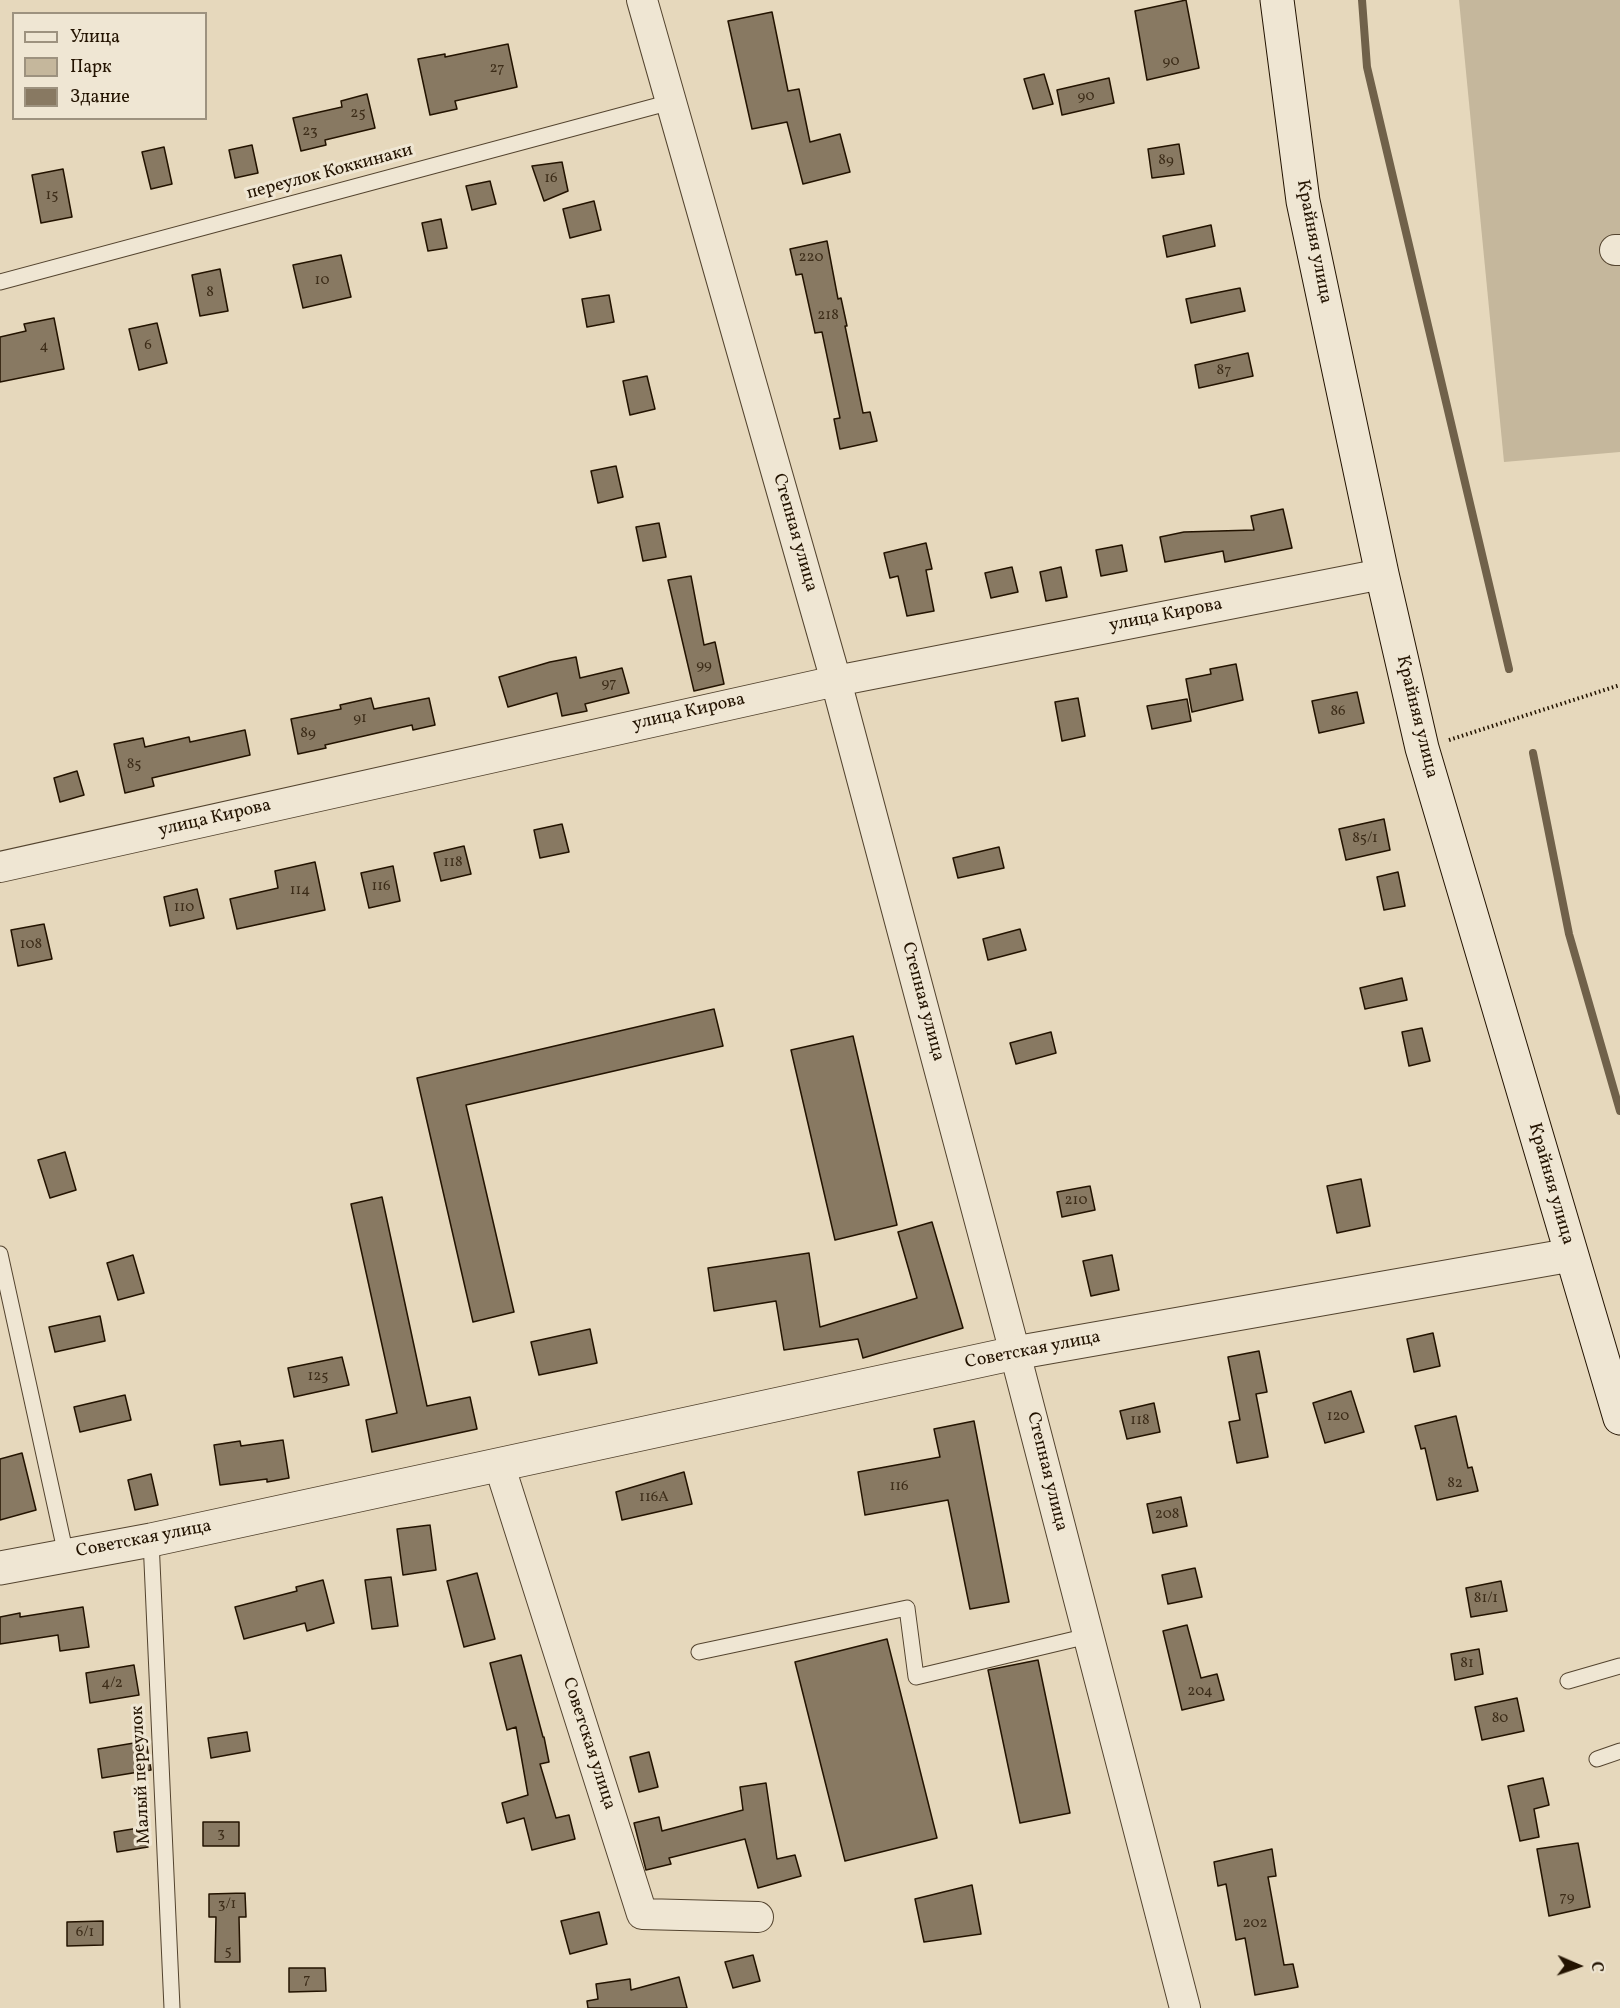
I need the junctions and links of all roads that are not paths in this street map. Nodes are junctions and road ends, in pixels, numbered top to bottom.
1 (642, 0) edge
2 (1277, 0) edge
3 (671, 102) junction
4 (0, 282) edge
5 (1382, 574) junction
6 (836, 681) junction
7 (0, 867) edge
8 (0, 1254) edge
9 (1571, 1255) junction
10 (1015, 1353) junction
11 (1620, 1418) edge
12 (500, 1464) junction
13 (152, 1540) junction
14 (66, 1556) junction
15 (0, 1568) edge
16 (1088, 1636) junction
17 (699, 1652) dead end
18 (1620, 1666) edge
19 (1568, 1682) dead end
20 (1620, 1751) edge
21 (1597, 1759) dead end
22 (758, 1917) dead end
23 (172, 2008) edge
24 (1185, 2008) edge

1 - 3 street, Степная улица
2 - 5 street, Крайняя улица
3 - 4 lane, переулок Коккинаки
3 - 6 street, Степная улица
5 - 6 street, улица Кирова
5 - 9 street, Крайняя улица
6 - 7 street, улица Кирова
6 - 10 street, Степная улица
8 - 14 lane
9 - 10 street, Советская улица
9 - 11 street, Крайняя улица
10 - 12 street, Советская улица
10 - 16 street, Степная улица
12 - 13 street, Советская улица
12 - 22 street, Советская улица
13 - 14 street, Советская улица
13 - 23 lane, Малый переулок
14 - 15 street, Советская улица
16 - 17 lane
16 - 24 street, Степная улица
18 - 19 lane
20 - 21 lane

